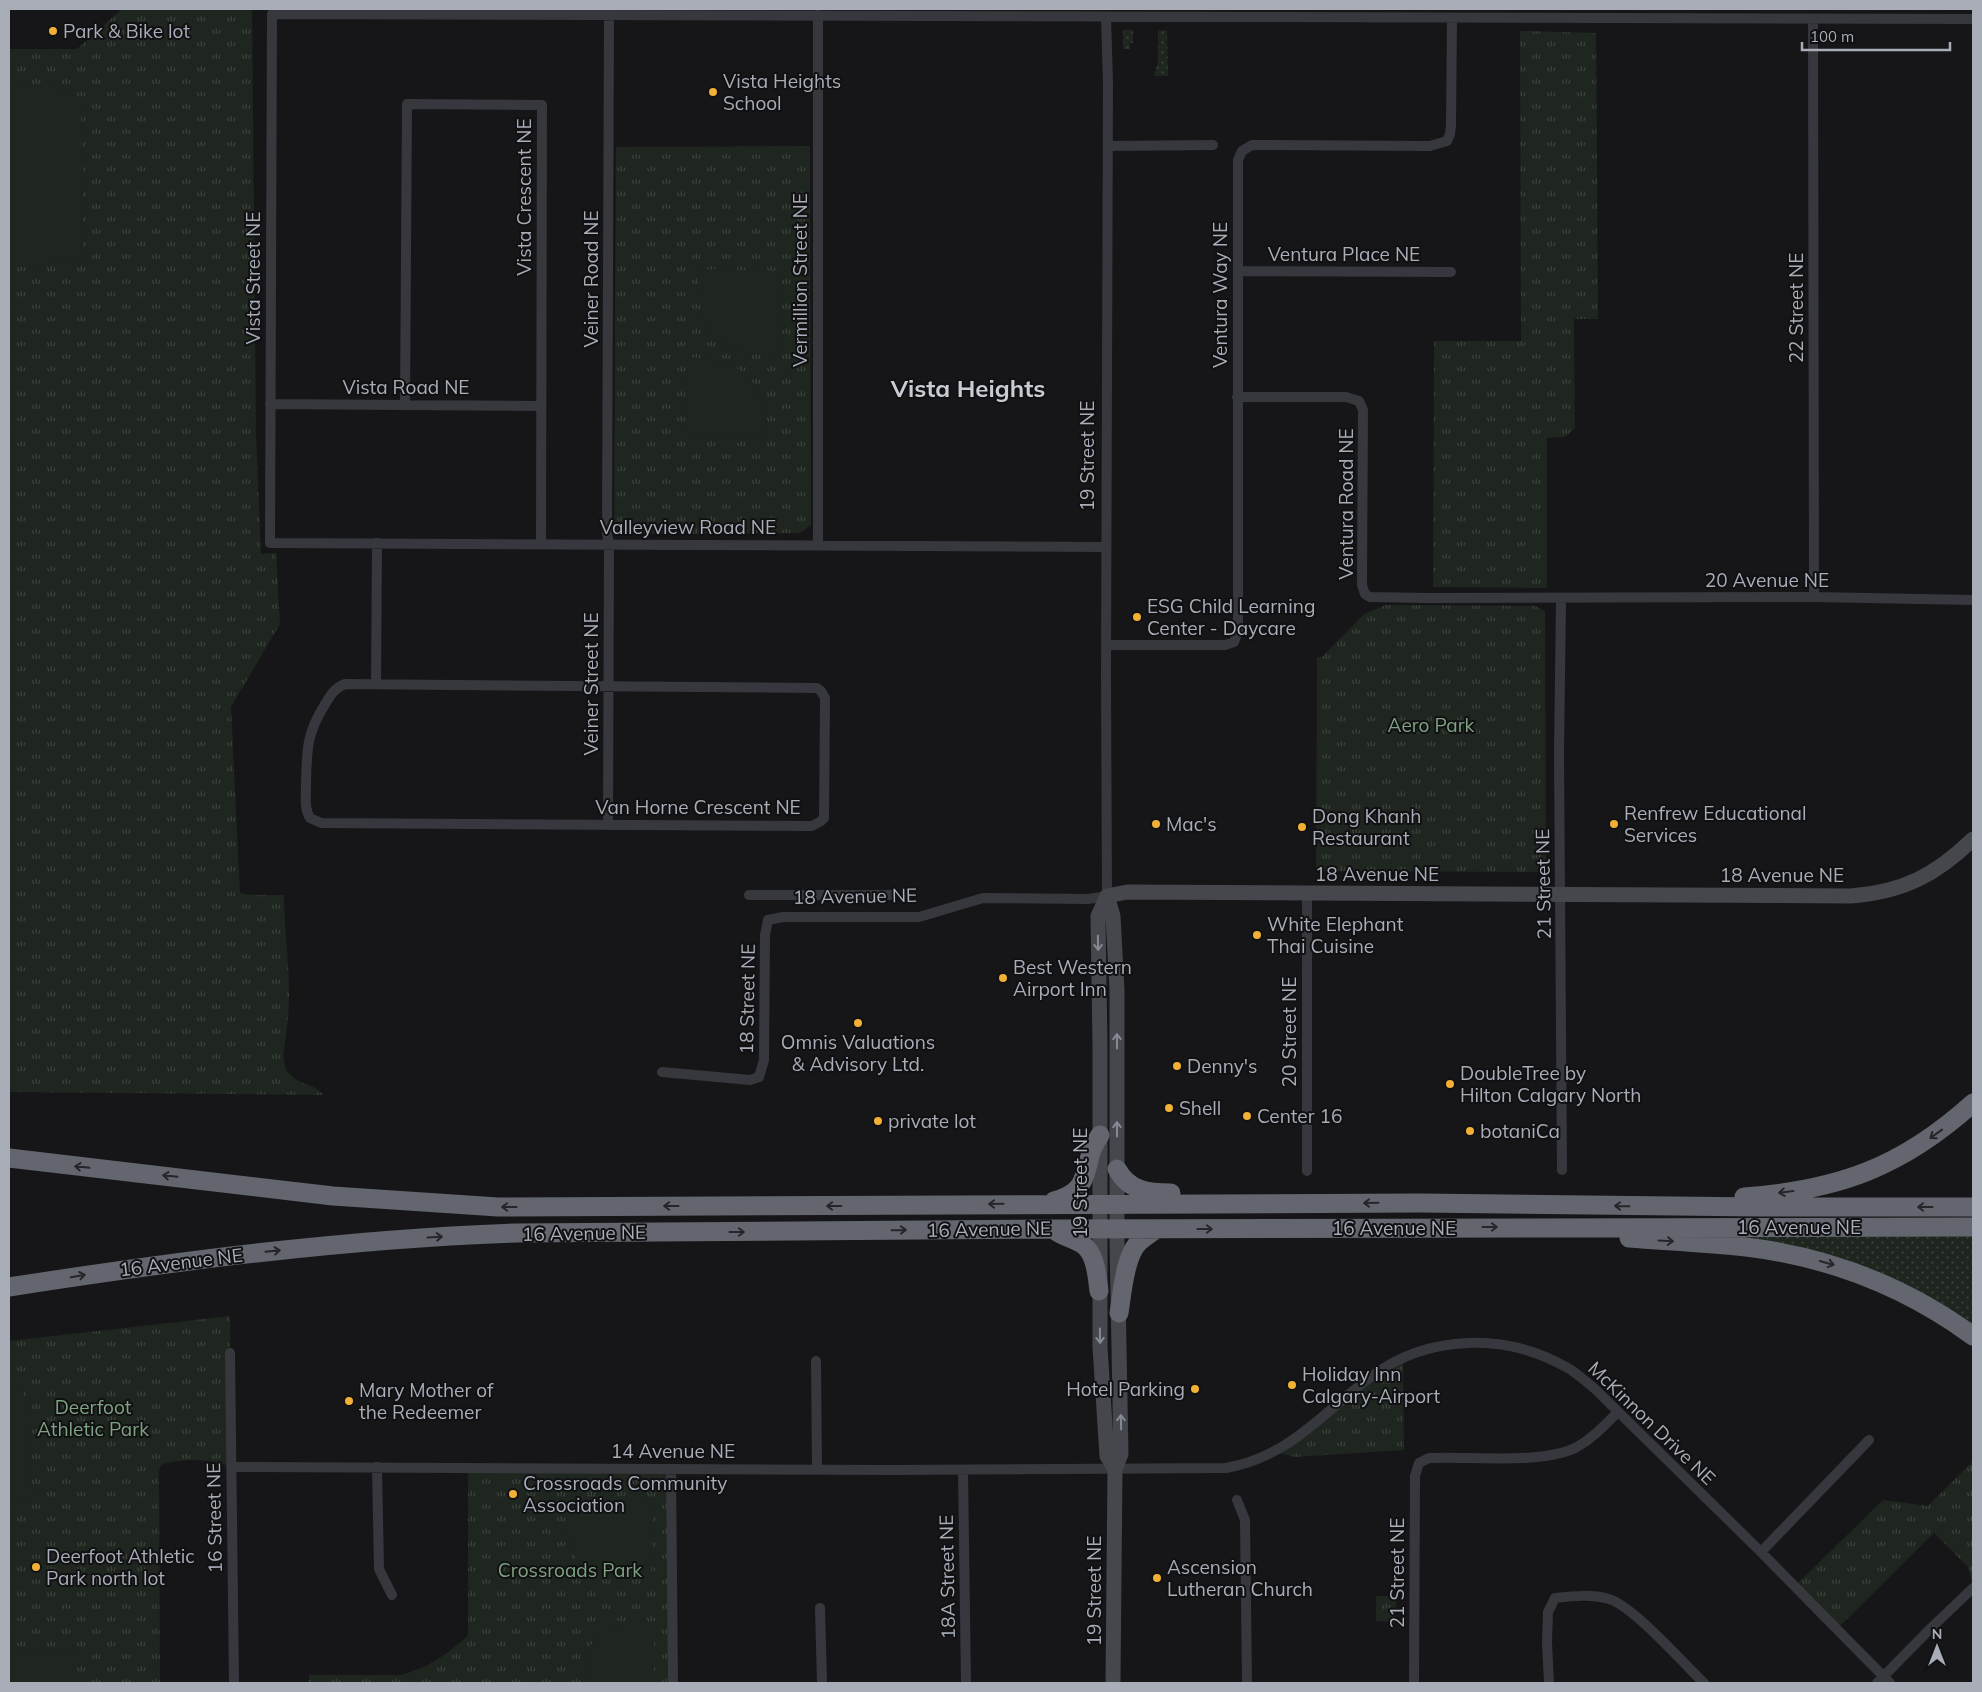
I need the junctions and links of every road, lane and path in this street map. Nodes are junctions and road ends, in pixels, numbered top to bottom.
1 (1561, 14) edge
2 (609, 15) junction
3 (818, 15) junction
4 (1106, 17) junction
5 (1452, 18) junction
6 (1813, 19) junction
7 (1973, 19) edge
8 (1108, 146) junction
9 (1213, 146) dead end
10 (1238, 272) junction
11 (1451, 272) dead end
12 (1237, 396) junction
13 (270, 404) junction
14 (405, 405) junction
15 (541, 406) junction
16 (270, 543) joint
17 (377, 543) junction
18 (541, 543) junction
19 (609, 544) junction
20 (818, 545) junction
21 (1106, 547) junction
22 (1814, 597) junction
23 (1561, 598) junction
24 (1973, 600) edge
25 (1106, 645) junction
26 (376, 684) junction
27 (609, 686) junction
28 (608, 824) junction
29 (1973, 839) edge
30 (1307, 894) junction
31 (1561, 894) junction
32 (749, 895) dead end
33 (893, 895) dead end
34 (1107, 896) junction
35 (768, 920) joint
36 (662, 1072) dead end
37 (1973, 1103) edge
38 (1100, 1135) junction
39 (9, 1158) edge
40 (1117, 1169) junction
41 (1562, 1170) dead end
42 (1307, 1171) dead end
43 (1045, 1204) junction
44 (1108, 1204) junction
45 (1298, 1204) junction
46 (1649, 1206) junction
47 (1973, 1207) edge
48 (1566, 1227) junction
49 (1973, 1227) edge
50 (1052, 1229) junction
51 (1108, 1229) junction
52 (1156, 1230) junction
53 (54, 1280) junction
54 (9, 1287) edge
55 (1100, 1291) junction
56 (9, 1300) edge
57 (1119, 1313) junction
58 (1973, 1336) edge
59 (230, 1353) dead end
60 (816, 1361) dead end
61 (1618, 1412) junction
62 (1869, 1440) dead end
63 (232, 1467) junction
64 (377, 1467) junction
65 (671, 1469) junction
66 (817, 1469) junction
67 (1115, 1469) junction
68 (963, 1470) junction
69 (1237, 1500) dead end
70 (1761, 1552) junction
71 (1973, 1588) edge
72 (392, 1595) dead end
73 (820, 1608) dead end
74 (1883, 1681) edge
75 (234, 1683) edge
76 (673, 1683) edge
77 (822, 1683) edge
78 (966, 1683) edge
79 (1113, 1683) edge
80 (1246, 1683) edge
81 (1414, 1683) edge
82 (1549, 1683) edge
83 (1704, 1683) edge

1 - 5 street
1 - 6 street
2 - 3 street
2 - 13 street, Vista Street NE
2 - 19 street, Veiner Road NE
3 - 4 street
3 - 20 street, Vermillion Street NE
4 - 5 street
4 - 8 street, 19 Street NE
5 - 10 street, Ventura Way NE
6 - 7 street
6 - 22 street, 22 Street NE
8 - 9 street
8 - 21 street, 19 Street NE
10 - 11 street, Ventura Place NE
10 - 12 street, Ventura Way NE
12 - 23 street, Ventura Road NE
12 - 25 street, Ventura Way NE
13 - 14 street, Vista Road NE
13 - 16 street, Vista Street NE
14 - 15 street, Vista Road NE
14 - 15 street, Vista Crescent NE
15 - 18 street, Vista Crescent NE
16 - 17 street, Valleyview Road NE
17 - 18 street, Valleyview Road NE
17 - 26 street
18 - 19 street, Valleyview Road NE
19 - 20 street, Valleyview Road NE
19 - 27 street, Veiner Street NE
20 - 21 street, Valleyview Road NE
21 - 25 street, 19 Street NE
22 - 23 street, 20 Avenue NE
22 - 24 street, 20 Avenue NE
23 - 31 street, 21 Street NE
25 - 34 street, 19 Street NE
26 - 27 street, Van Horne Crescent NE
26 - 28 street, Van Horne Crescent NE
27 - 28 street, Veiner Street NE
27 - 28 street, Van Horne Crescent NE
29 - 31 street, 18 Avenue NE
30 - 31 street, 18 Avenue NE
30 - 34 street, 18 Avenue NE
30 - 42 street, 20 Street NE
31 - 41 street, 21 Street NE
32 - 33 street, 18 Avenue NE
34 - 35 street, 18 Avenue NE
34 -> 38 street, 19 Street NE
40 -> 34 street, 19 Street NE
35 - 36 street, 18 Street NE
37 -> 46 highway
38 - 43 highway
38 - 44 street, 19 Street NE
43 -> 39 highway, 16 Avenue NE
40 - 44 street, 19 Street NE
40 - 45 highway
43 - 44 highway, 16 Avenue NE
44 - 45 highway, 16 Avenue NE
44 - 51 street, 19 Street NE
46 -> 45 highway, 16 Avenue NE
47 -> 46 highway, 16 Avenue NE
48 - 49 highway, 16 Avenue NE
52 -> 48 highway, 16 Avenue NE
48 -> 58 highway
50 - 51 highway, 16 Avenue NE
53 -> 50 highway, 16 Avenue NE
50 - 55 highway
51 - 52 highway, 16 Avenue NE
51 - 55 street, 19 Street NE
51 - 57 street, 19 Street NE
52 - 57 highway
53 - 54 highway, 16 Avenue NE
53 - 56 highway
55 -> 67 street, 19 Street NE
67 -> 57 street, 19 Street NE
59 - 63 street, 16 Street NE
60 - 66 street
61 - 67 street, McKinnon Drive NE
61 - 70 street, McKinnon Drive NE
61 - 81 street, 21 Street NE
62 - 70 street
63 - 64 street, 14 Avenue NE
63 - 75 street, 16 Street NE
64 - 65 street, 14 Avenue NE
64 - 72 street
65 - 66 street, 14 Avenue NE
65 - 76 street
66 - 68 street, 14 Avenue NE
67 - 68 street, 14 Avenue NE
67 - 79 street, 19 Street NE
68 - 78 street, 18A Street NE
69 - 80 street
70 - 74 street, McKinnon Drive NE
71 - 74 street
73 - 77 street
82 - 83 street

